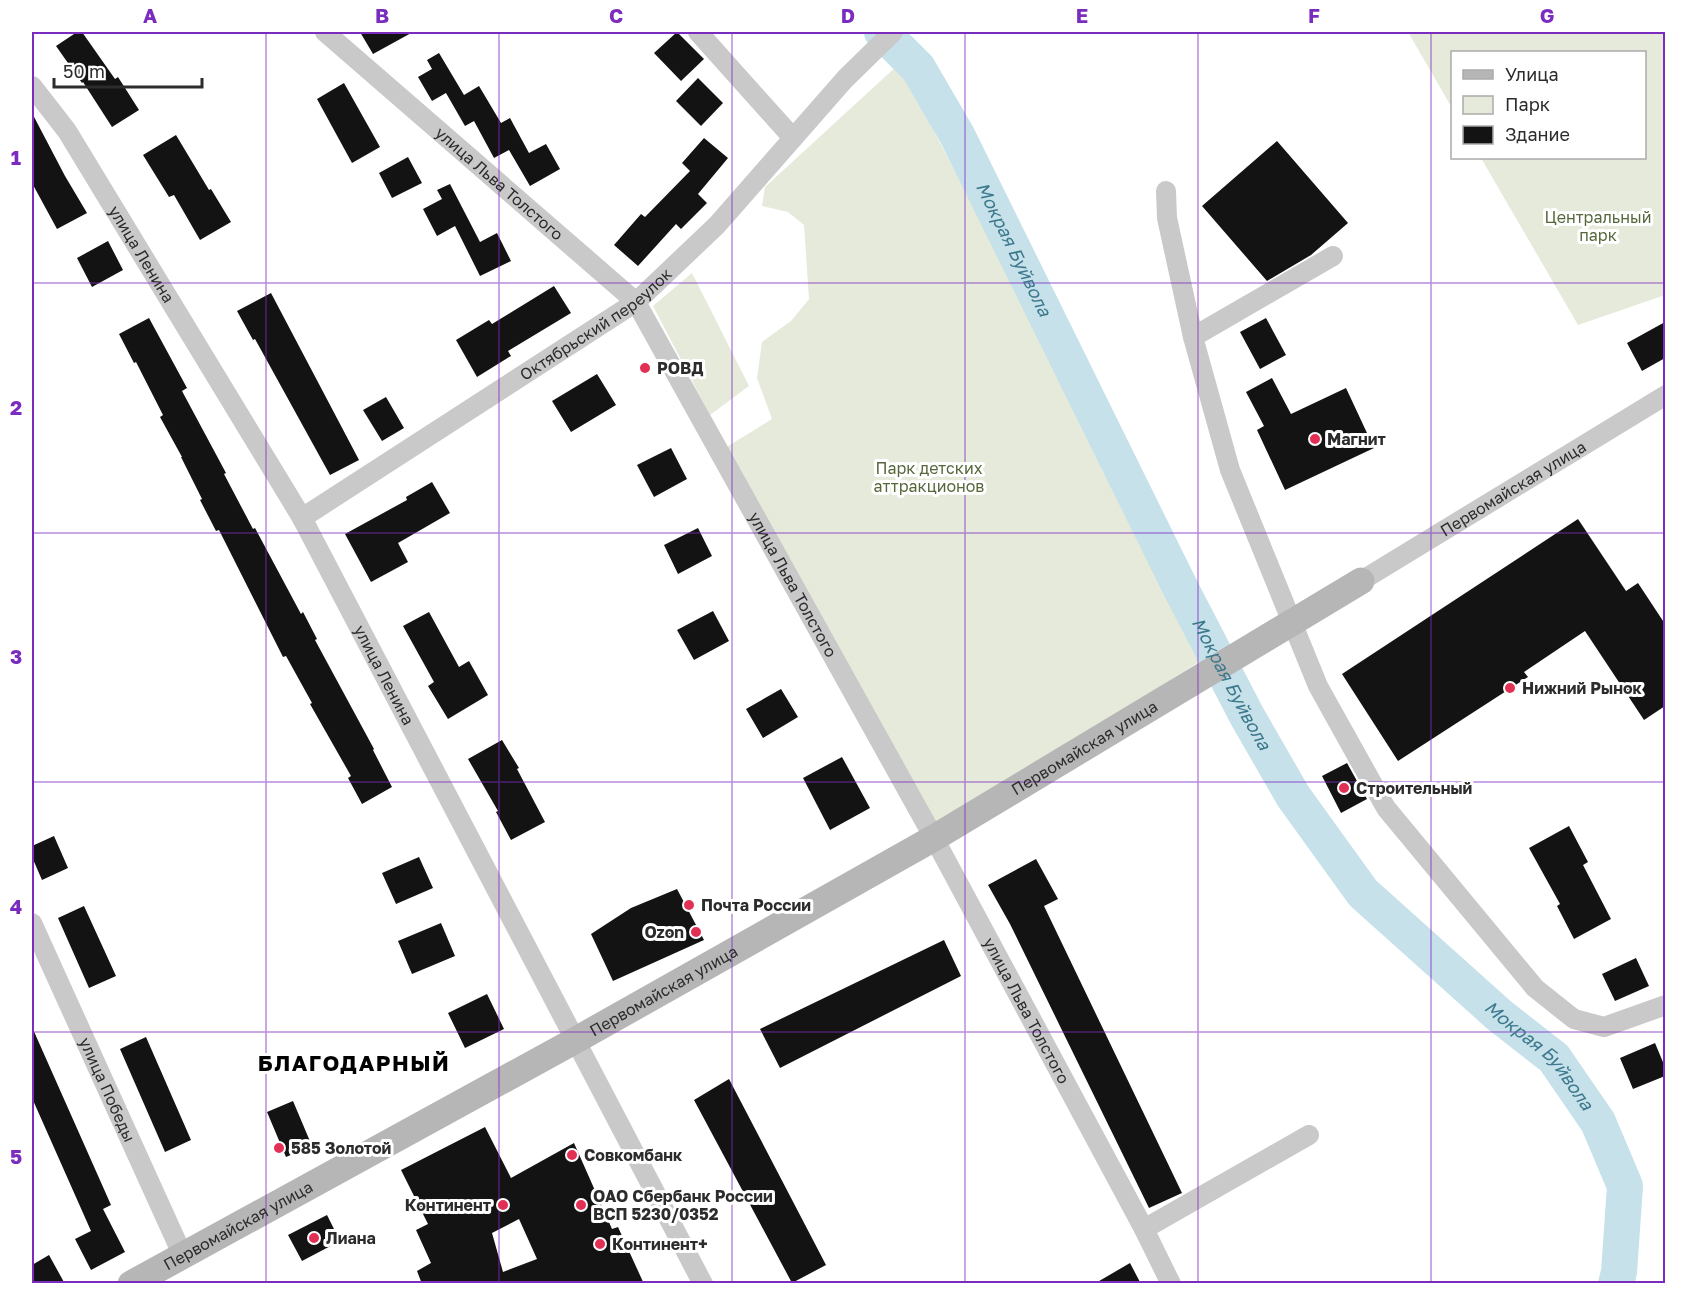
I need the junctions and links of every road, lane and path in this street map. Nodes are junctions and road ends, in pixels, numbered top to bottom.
1 (325, 32) edge
2 (698, 32) edge
3 (893, 32) edge
4 (32, 86) edge
5 (793, 138) junction
6 (1166, 191) dead end
7 (1333, 256) dead end
8 (636, 302) junction
9 (1193, 337) junction
10 (1665, 395) edge
11 (302, 518) junction
12 (1361, 581) joint
13 (1293, 622) junction
14 (934, 837) junction
15 (32, 923) edge
16 (1665, 1005) edge
17 (576, 1040) junction
18 (1309, 1135) dead end
19 (1144, 1229) junction
20 (183, 1256) junction
21 (132, 1284) edge
22 (703, 1284) edge
23 (1171, 1284) edge

1 - 8 street, улица Льва Толстого
2 - 5 street
3 - 5 street, Октябрьский переулок
4 - 11 street, улица Ленина
5 - 8 street, Октябрьский переулок
6 - 9 street
7 - 9 street
8 - 11 street, Октябрьский переулок
8 - 14 street, улица Льва Толстого
9 - 13 street
10 - 12 street, Первомайская улица
11 - 17 street, улица Ленина
12 - 13 main road, Первомайская улица
13 - 14 main road, Первомайская улица
13 - 16 street
14 - 17 main road, Первомайская улица
14 - 19 street, улица Льва Толстого
15 - 20 street, улица Победы
17 - 20 main road, Первомайская улица
17 - 22 street, улица Ленина
18 - 19 street
19 - 23 street, улица Льва Толстого
20 - 21 main road, Первомайская улица

